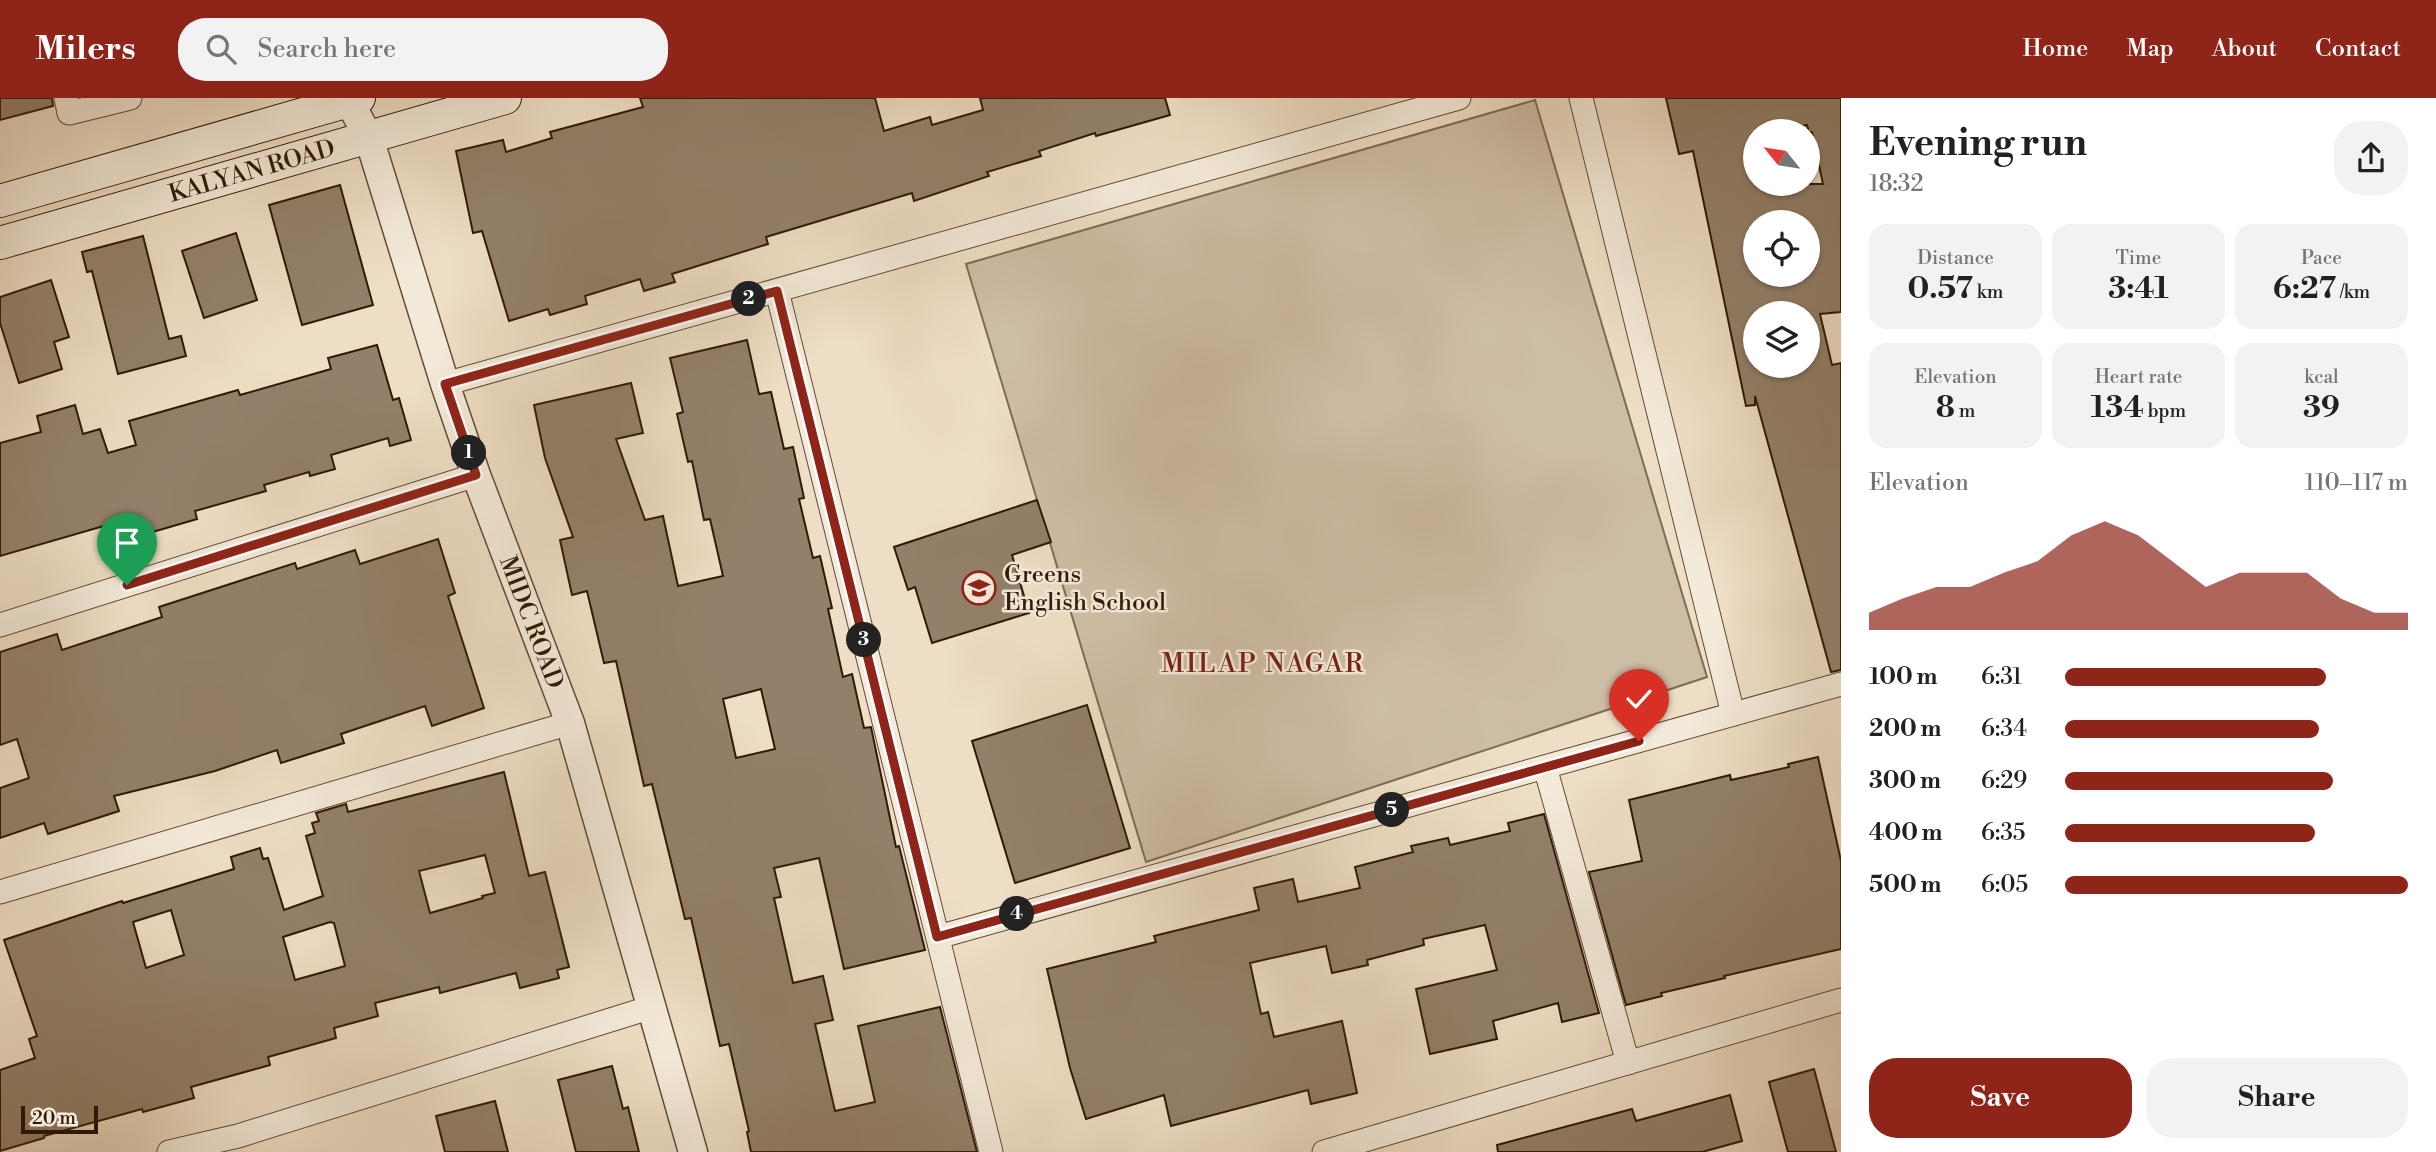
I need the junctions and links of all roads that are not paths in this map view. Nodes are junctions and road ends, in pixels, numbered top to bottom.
1 (66, 98) edge
2 (130, 98) edge
3 (505, 98) edge
4 (1460, 98) edge
5 (1581, 98) edge
6 (354, 99) edge
7 (369, 138) junction
8 (85, 176) junction
9 (0, 201) edge
10 (94, 216) junction
11 (0, 243) edge
12 (777, 291) junction
13 (445, 384) junction
14 (476, 475) junction
15 (0, 625) edge
16 (1841, 684) edge
17 (1733, 715) junction
18 (570, 723) junction
19 (1545, 767) junction
20 (0, 892) edge
21 (937, 937) junction
22 (1841, 1000) edge
23 (652, 1007) junction
24 (1629, 1063) junction
25 (240, 1144) edge
26 (169, 1152) edge
27 (693, 1152) edge
28 (991, 1152) edge
29 (1325, 1152) edge

1 - 2 street
3 - 7 main road, KALYAN ROAD
4 - 12 street
5 - 17 street
6 - 7 street, MIDC ROAD
6 - 8 main road, KALYAN ROAD
7 - 10 main road, KALYAN ROAD
7 - 13 street, MIDC ROAD
8 - 9 main road, KALYAN ROAD
8 - 10 main road
10 - 11 main road, KALYAN ROAD
12 - 13 street
12 - 21 street
13 - 14 street, MIDC ROAD
14 - 15 street
14 - 18 street, MIDC ROAD
16 - 17 street
17 - 19 street
18 - 20 street
18 - 23 street, MIDC ROAD
19 - 21 street
19 - 24 street
21 - 28 street
22 - 24 street
23 - 25 street
23 - 27 street, MIDC ROAD
24 - 29 street
25 - 26 street

